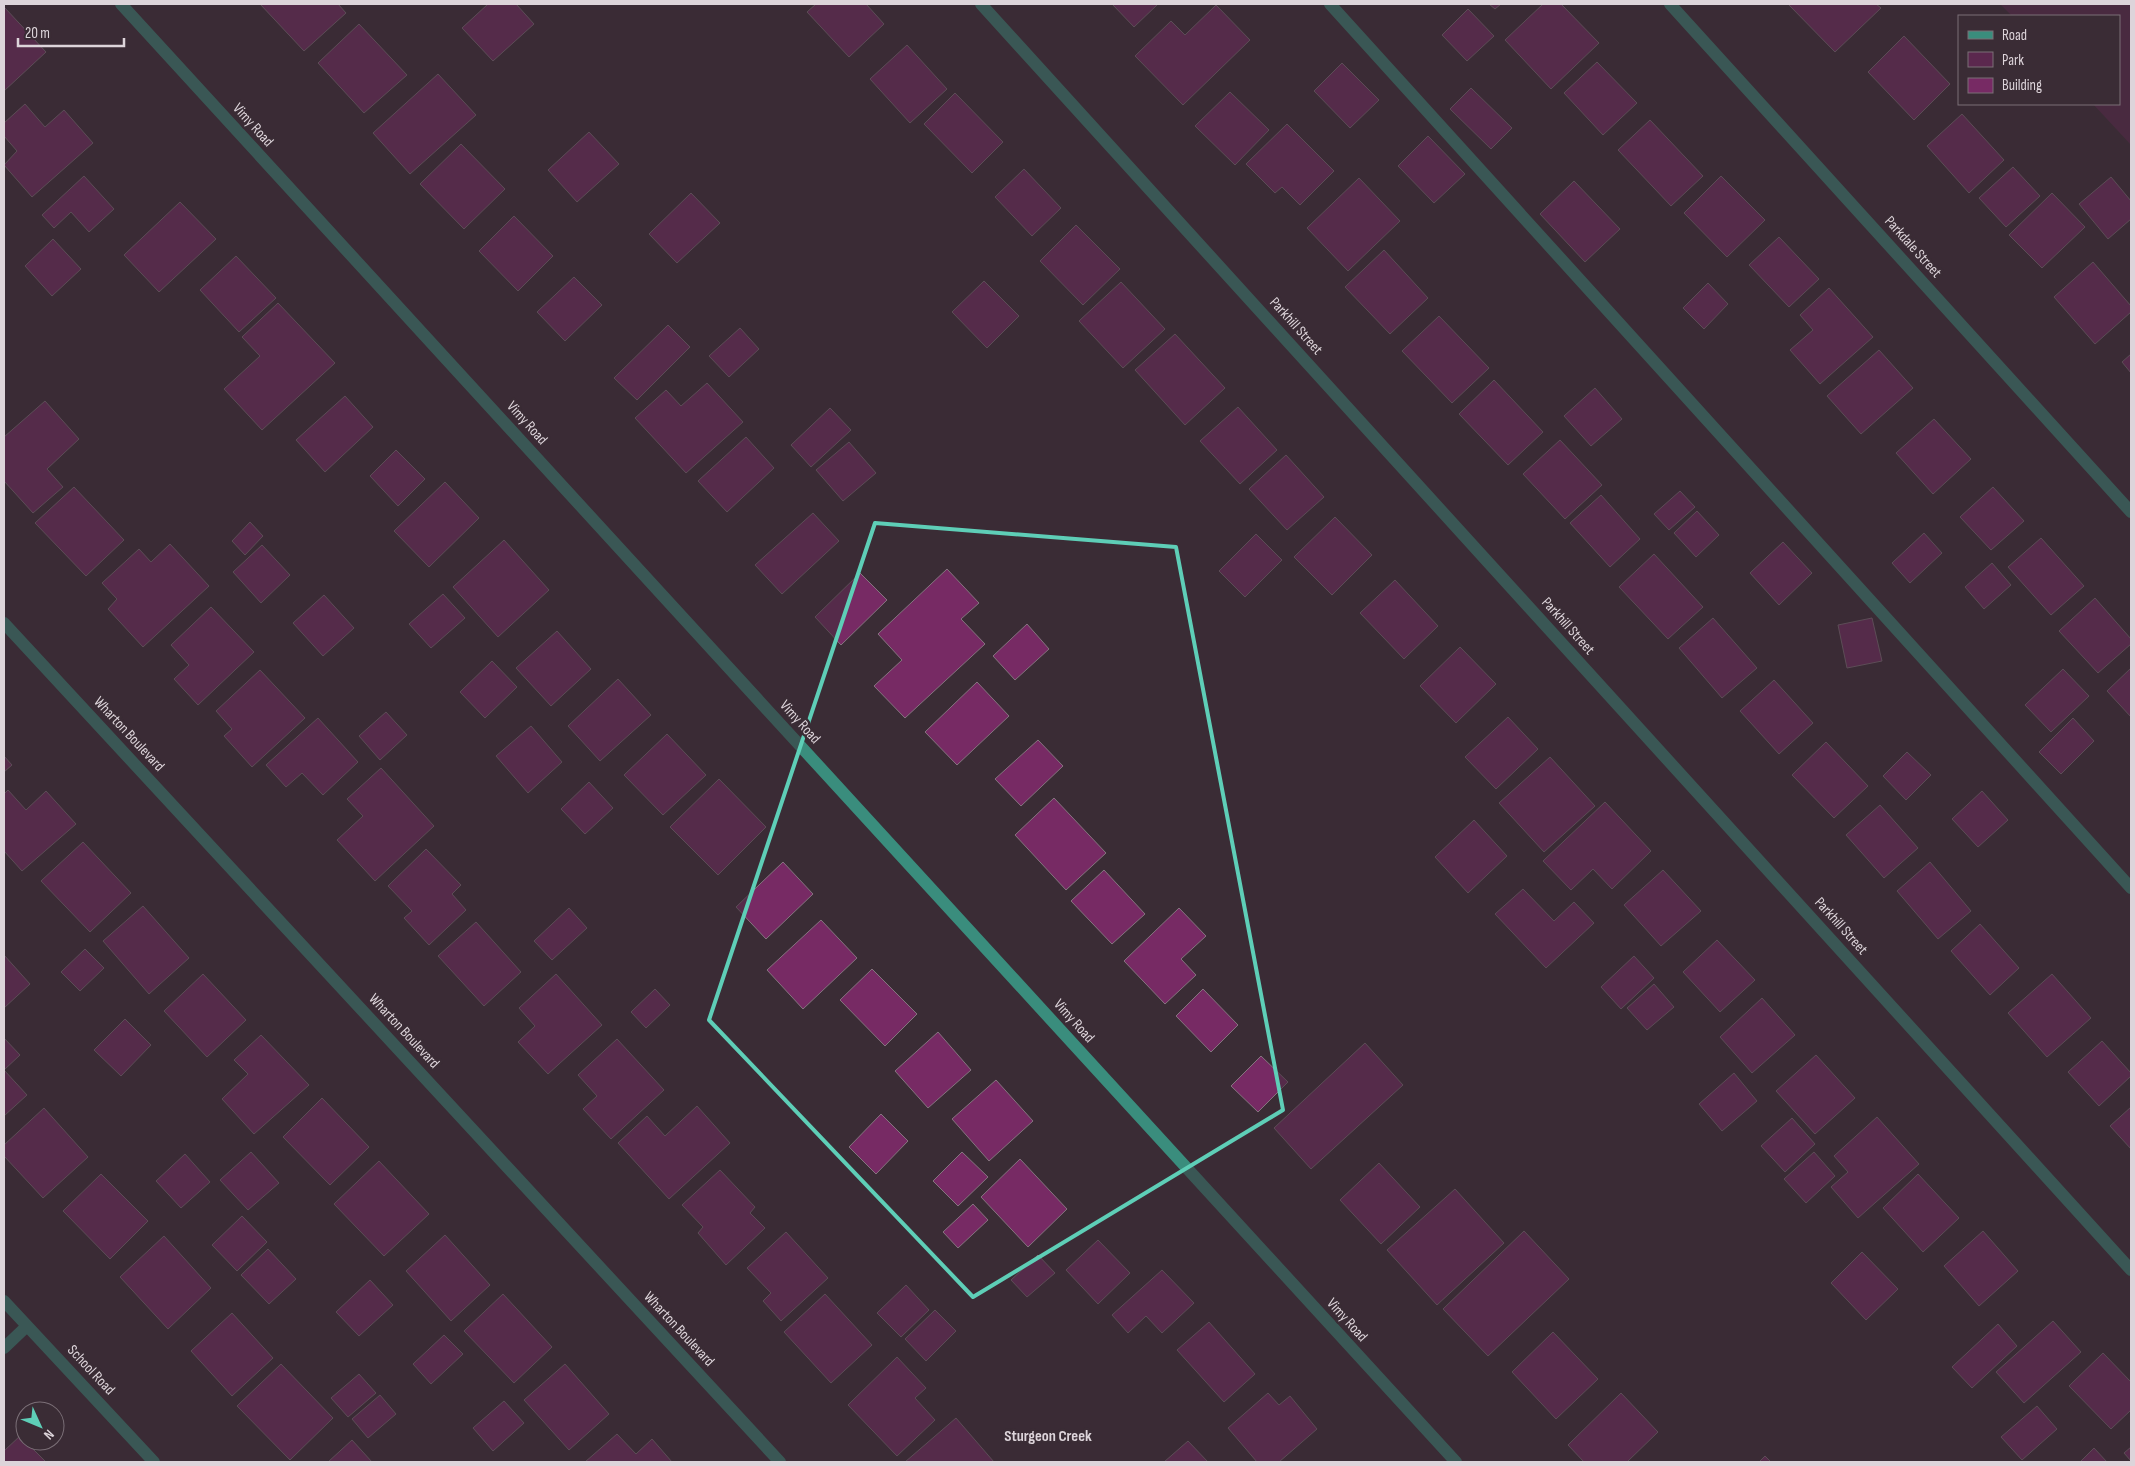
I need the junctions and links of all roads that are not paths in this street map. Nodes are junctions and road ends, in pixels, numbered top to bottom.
1 (121, 4) edge
2 (981, 4) edge
3 (1330, 4) edge
4 (1670, 4) edge
5 (2131, 512) edge
6 (4, 623) edge
7 (2131, 888) edge
8 (2131, 1270) edge
9 (4, 1301) edge
10 (27, 1326) junction
11 (4, 1348) edge
12 (154, 1462) edge
13 (780, 1462) edge
14 (1456, 1462) edge

1 - 14 street, Vimy Road
2 - 8 street, Parkhill Street
3 - 7 street
4 - 5 street, Parkdale Street
6 - 13 street, Wharton Boulevard
9 - 10 street, School Road
10 - 11 street
10 - 12 street, School Road

